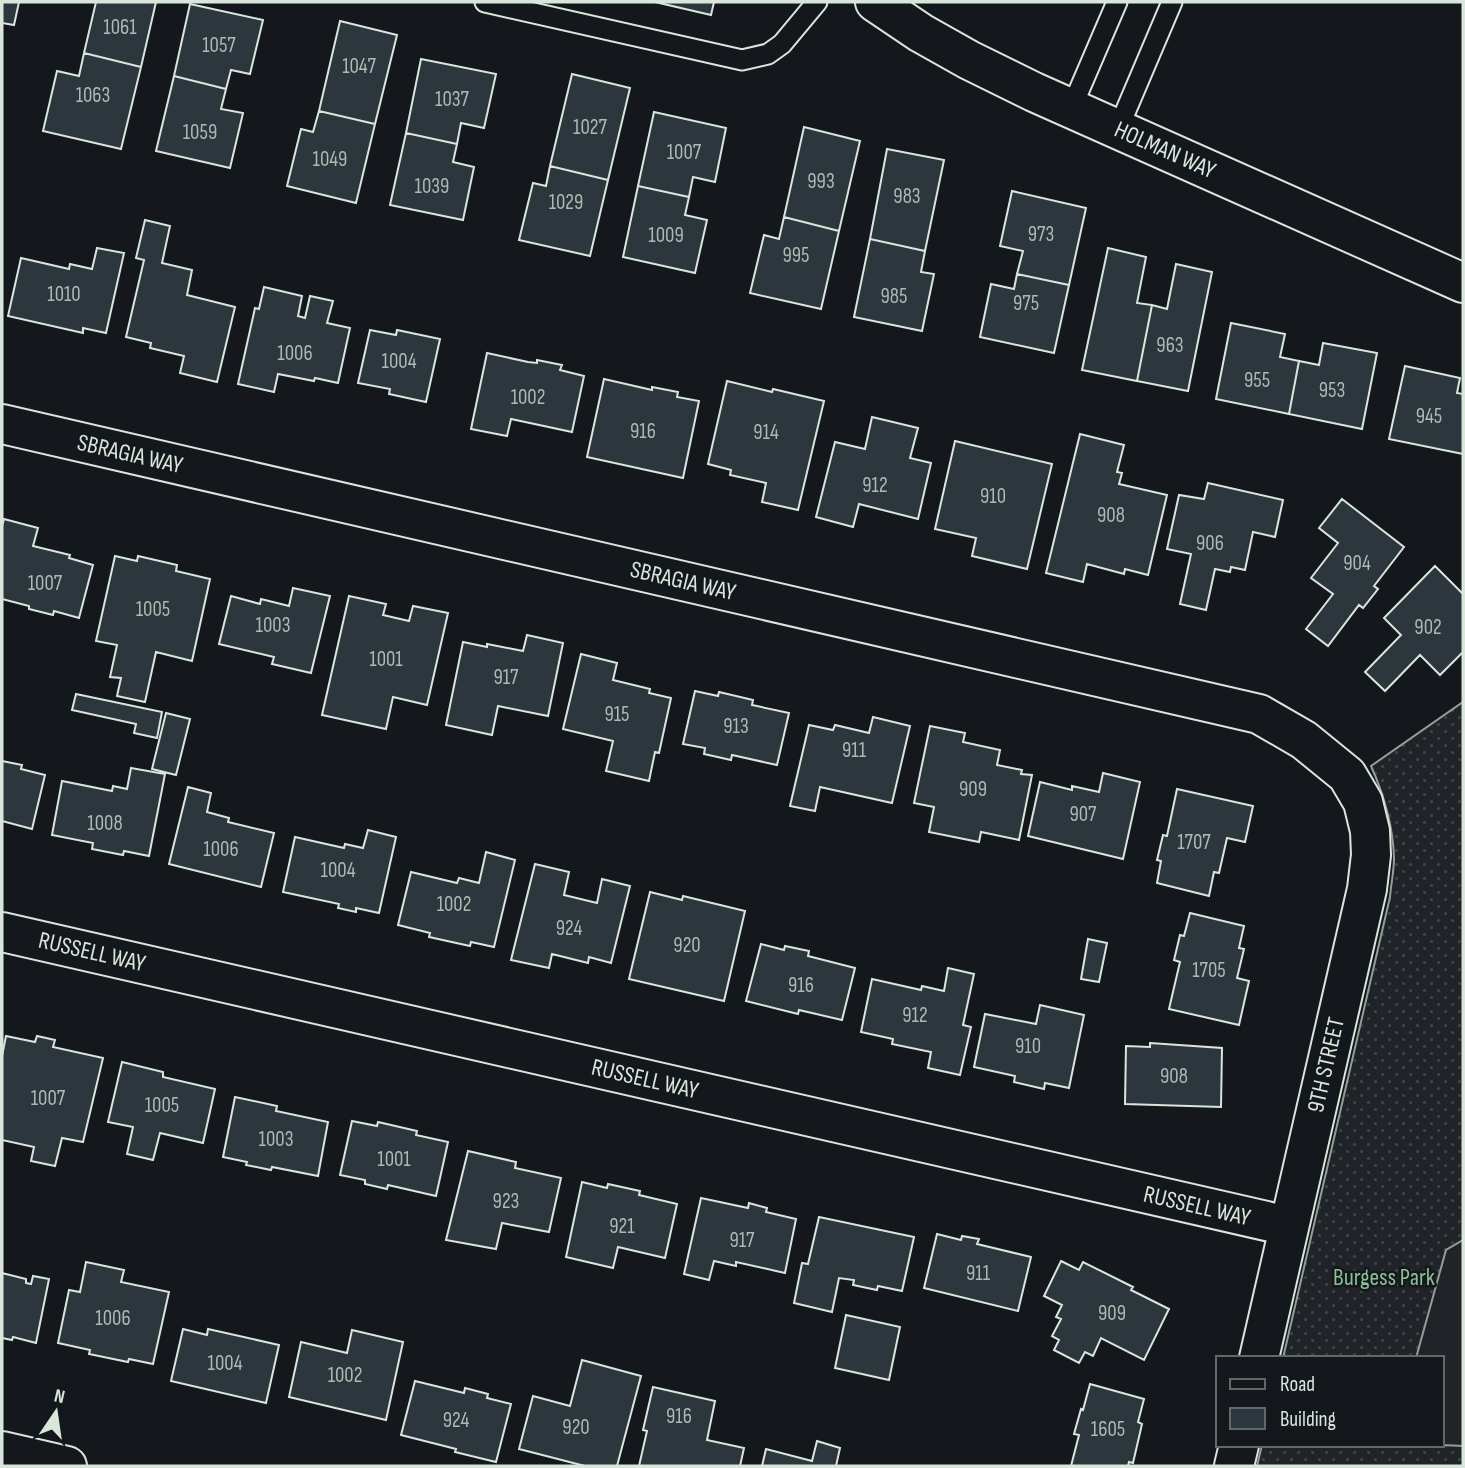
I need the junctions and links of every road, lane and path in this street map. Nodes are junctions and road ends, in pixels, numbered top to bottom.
1 (485, 2) edge
2 (817, 2) edge
3 (875, 2) edge
4 (1117, 2) edge
5 (1172, 2) edge
6 (1071, 109) junction
7 (1118, 129) junction
8 (1462, 277) edge
9 (2, 424) edge
10 (1347, 775) joint
11 (2, 932) edge
12 (1288, 1226) junction
13 (1258, 1356) edge
14 (1239, 1447) edge
15 (2, 1451) edge
16 (67, 1466) edge
17 (1234, 1466) edge

1 - 2 lane
3 - 6 street, HOLMAN WAY
4 - 6 lane
5 - 7 lane
6 - 7 street, HOLMAN WAY
7 - 8 street, HOLMAN WAY
9 - 10 street, SBRAGIA WAY
10 - 12 street, 9TH STREET
11 - 12 street, RUSSELL WAY
12 - 13 street, 9TH STREET
14 - 17 street
15 - 16 street

